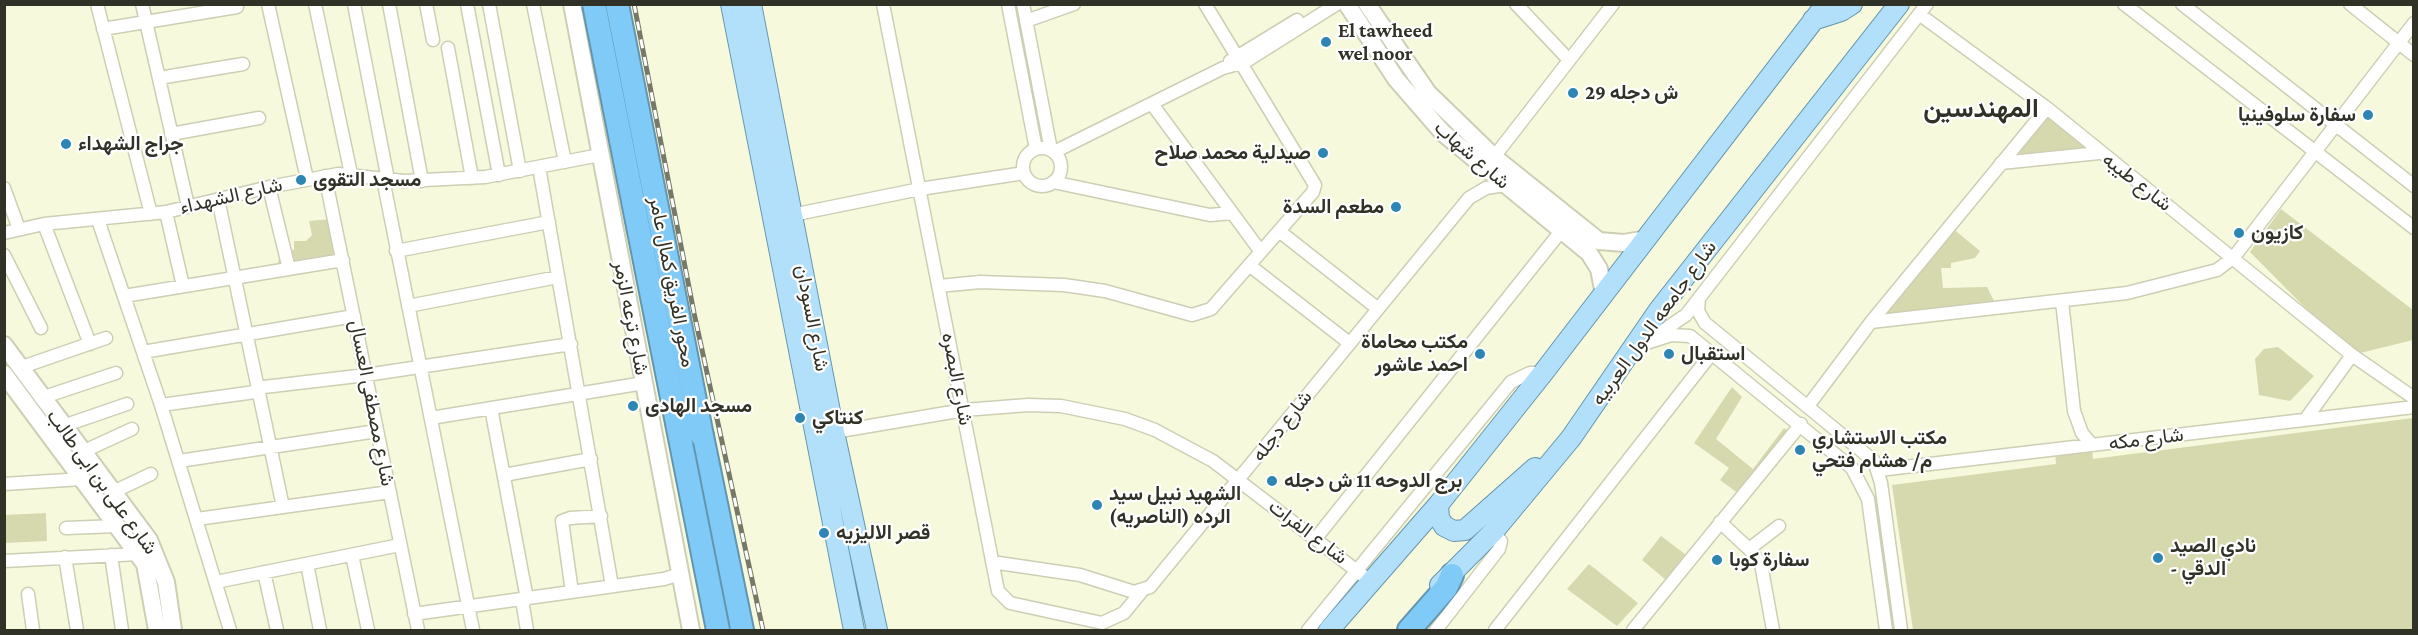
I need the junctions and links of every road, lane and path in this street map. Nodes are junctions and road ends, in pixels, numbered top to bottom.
1 (97, 4) edge
2 (142, 4) edge
3 (268, 4) edge
4 (315, 4) edge
5 (354, 4) edge
6 (389, 4) edge
7 (426, 4) edge
8 (467, 4) edge
9 (489, 4) edge
10 (534, 4) edge
11 (572, 4) edge
12 (594, 4) edge
13 (617, 4) edge
14 (731, 4) edge
15 (751, 4) edge
16 (883, 4) edge
17 (1008, 4) edge
18 (1023, 4) edge
19 (1074, 4) edge
20 (1205, 4) edge
21 (1322, 4) edge
22 (1337, 4) edge
23 (1347, 4) edge
24 (1515, 4) edge
25 (1613, 4) edge
26 (1852, 4) edge
27 (1878, 4) edge
28 (1899, 4) edge
29 (2124, 4) edge
30 (2182, 4) edge
31 (2350, 4) edge
32 (1368, 5) edge
33 (237, 7) dead end
34 (1923, 9) edge
35 (1821, 12) edge
36 (1026, 21) junction
37 (146, 23) junction
38 (2414, 23) edge
39 (1881, 27) junction
40 (103, 29) junction
41 (631, 39) dead end
42 (433, 40) dead end
43 (2398, 43) junction
44 (448, 48) dead end
45 (582, 55) junction
46 (2414, 55) edge
47 (1569, 60) junction
48 (1237, 61) junction
49 (243, 64) dead end
50 (159, 78) junction
51 (1152, 104) junction
52 (2047, 108) junction
53 (259, 118) dead end
54 (2334, 124) junction
55 (171, 134) junction
56 (1036, 149) junction
57 (1053, 151) junction
58 (2314, 151) junction
59 (2099, 153) junction
60 (600, 155) junction
61 (1494, 157) junction
62 (565, 162) junction
63 (2001, 163) junction
64 (539, 167) junction
65 (520, 171) junction
66 (1023, 173) junction
67 (351, 174) junction
68 (325, 176) junction
69 (499, 176) junction
70 (472, 178) junction
71 (307, 179) junction
72 (386, 180) junction
73 (422, 181) junction
74 (1053, 182) junction
75 (1505, 184) junction
76 (2414, 186) edge
77 (268, 187) junction
78 (4, 188) edge
79 (920, 189) junction
80 (218, 199) junction
81 (188, 206) junction
82 (166, 212) junction
83 (1232, 213) junction
84 (151, 214) junction
85 (784, 217) junction
86 (98, 220) junction
87 (549, 222) junction
88 (44, 224) junction
89 (2414, 228) edge
90 (19, 229) junction
91 (1562, 230) junction
92 (1279, 231) junction
93 (4, 232) edge
94 (1647, 239) junction
95 (1594, 247) junction
96 (396, 251) junction
97 (1261, 252) junction
98 (4, 255) edge
99 (2234, 257) junction
100 (343, 261) junction
101 (1249, 265) junction
102 (289, 269) junction
103 (558, 277) junction
104 (236, 278) junction
105 (183, 286) junction
106 (939, 286) junction
107 (1604, 294) junction
108 (124, 296) junction
109 (1699, 298) junction
110 (2062, 301) junction
111 (408, 306) junction
112 (1377, 308) junction
113 (354, 316) junction
114 (1871, 322) junction
115 (1705, 323) junction
116 (41, 328) dead end
117 (247, 334) junction
118 (1690, 336) junction
119 (106, 338) dead end
120 (1638, 340) junction
121 (1348, 342) junction
122 (90, 344) junction
123 (571, 344) junction
124 (4, 345) edge
125 (143, 352) junction
126 (1712, 353) junction
127 (2352, 355) junction
128 (420, 368) junction
129 (12, 371) edge
130 (116, 373) dead end
131 (1543, 373) junction
132 (366, 375) junction
133 (696, 387) dead end
134 (645, 389) junction
135 (259, 391) junction
136 (580, 393) junction
137 (41, 398) junction
138 (2414, 398) edge
139 (127, 404) dead end
140 (161, 405) junction
141 (1808, 406) junction
142 (2414, 406) edge
143 (491, 408) junction
144 (963, 410) junction
145 (431, 418) junction
146 (2305, 420) junction
147 (1801, 424) junction
148 (63, 426) junction
149 (652, 428) junction
150 (132, 429) dead end
151 (377, 431) junction
152 (706, 431) dead end
153 (834, 432) junction
154 (1571, 438) junction
155 (2092, 445) junction
156 (270, 447) junction
157 (82, 452) junction
158 (591, 459) junction
159 (179, 461) junction
160 (1879, 470) junction
161 (151, 474) dead end
162 (504, 475) junction
163 (82, 479) junction
164 (1239, 480) junction
165 (4, 484) edge
166 (113, 492) junction
167 (390, 492) junction
168 (1438, 505) junction
169 (283, 507) junction
170 (601, 516) junction
171 (197, 519) junction
172 (1720, 522) junction
173 (117, 526) junction
174 (1779, 526) dead end
175 (66, 528) dead end
176 (1493, 532) junction
177 (1316, 538) junction
178 (400, 545) junction
179 (1749, 549) junction
180 (139, 554) junction
181 (111, 555) junction
182 (352, 555) junction
183 (840, 557) junction
184 (65, 558) junction
185 (4, 561) edge
186 (992, 562) junction
187 (307, 564) junction
188 (264, 572) junction
189 (680, 574) junction
190 (1452, 575) junction
191 (1364, 576) junction
192 (216, 582) junction
193 (612, 586) junction
194 (1143, 591) junction
195 (572, 592) junction
196 (28, 594) dead end
197 (524, 599) junction
198 (468, 607) junction
199 (414, 614) junction
200 (33, 630) edge
201 (77, 630) edge
202 (122, 630) edge
203 (156, 630) edge
204 (173, 630) edge
205 (230, 630) edge
206 (278, 630) edge
207 (320, 630) edge
208 (368, 630) edge
209 (417, 630) edge
210 (473, 630) edge
211 (527, 630) edge
212 (691, 630) edge
213 (718, 630) edge
214 (742, 630) edge
215 (854, 630) edge
216 (865, 630) edge
217 (877, 630) edge
218 (1308, 630) edge
219 (1329, 630) edge
220 (1397, 630) edge
221 (1409, 630) edge
222 (1436, 630) edge
223 (1495, 630) edge
224 (1633, 630) edge
225 (1773, 630) edge
226 (1886, 630) edge
227 (1901, 630) edge

1 - 40 street
2 - 37 street
3 - 71 street
4 - 67 street
5 - 72 street
6 - 73 street
7 - 42 street
8 - 69 street
9 - 65 street
10 - 62 street
11 - 45 street, شارع ترعه الزمر
12 - 213 highway, محور الفريق كمال عامر, bridge
13 - 214 highway, محور الفريق كمال عامر, bridge
14 - 85 main road, شارع السودان
15 - 85 main road, شارع السودان
16 - 79 street, شارع البصره
17 - 56 street
18 - 36 street
19 - 36 street
20 - 48 street
21 - 48 street
22 - 48 street
23 - 75 street, شارع شهاب
24 - 47 street
25 - 47 street
26 - 35 main road
27 - 39 main road
28 - 39 main road, شارع جامعه الدول العربيه
29 - 58 street
30 - 54 street
31 - 43 street
32 - 61 street, شارع شهاب
33 - 37 street
34 - 52 street, شارع طيبه
34 - 109 street
35 - 94 main road
36 - 57 street
37 - 40 street
37 - 50 street
38 - 43 street
39 - 120 main road, شارع جامعه الدول العربيه
40 - 84 street
41 - 45 street
43 - 46 street
43 - 54 street
44 - 70 street
45 - 60 street, شارع ترعه الزمر
47 - 61 street
48 - 51 street
48 - 92 street
49 - 50 street
50 - 55 street
51 - 57 street
51 - 83 street
52 - 59 street, شارع طيبه
52 - 63 street
53 - 55 street
54 - 58 street
54 - 76 street
55 - 81 street
56 - 57 street
56 - 66 street
57 - 74 street
58 - 89 street
58 - 99 street
59 - 63 street
59 - 99 street, شارع طيبه
60 - 62 street, شارع الشهداء
60 - 134 street, شارع ترعه الزمر
61 - 95 street, شارع شهاب
62 - 64 street, شارع الشهداء
63 - 114 street
64 - 65 street, شارع الشهداء
64 - 87 street
65 - 69 street, شارع الشهداء
66 - 74 street
66 - 79 street
67 - 68 street, شارع الشهداء
67 - 72 street, شارع الشهداء
68 - 71 street, شارع الشهداء
68 - 100 street, شارع مصطفى العسال
69 - 70 street, شارع الشهداء
70 - 73 street, شارع الشهداء
71 - 77 street, شارع الشهداء
72 - 73 street, شارع الشهداء
72 - 96 street
74 - 83 street
75 - 91 street, شارع شهاب
75 - 112 street, شارع دجله
77 - 80 street, شارع الشهداء
77 - 102 street
78 - 90 street
79 - 85 street
79 - 106 street, شارع البصره
80 - 81 street, شارع الشهداء
80 - 104 street
81 - 82 street, شارع الشهداء
82 - 84 street, شارع الشهداء
82 - 105 street
83 - 97 street
84 - 86 street, شارع الشهداء
85 - 153 main road, شارع السودان
85 - 183 main road, شارع السودان
86 - 88 street, شارع الشهداء
86 - 108 street
87 - 96 street
87 - 103 street
88 - 90 street, شارع الشهداء
88 - 122 street
90 - 93 street, شارع الشهداء
91 - 95 street, شارع شهاب
91 - 177 street
92 - 97 street
92 - 112 street
94 - 95 street
94 - 107 main road
95 - 107 street, شارع شهاب
96 - 111 street
97 - 101 street
98 - 116 street
99 - 110 street
99 - 127 street, شارع طيبه
100 - 102 street
100 - 113 street, شارع مصطفى العسال
101 - 106 street
101 - 121 street
102 - 104 street
103 - 111 street
103 - 123 street
104 - 105 street
104 - 117 street
105 - 108 street
106 - 144 street, شارع البصره
107 - 131 main road
108 - 125 street
109 - 115 street
109 - 120 street
110 - 114 street
110 - 155 street
111 - 128 street
112 - 121 street, شارع دجله
113 - 117 street
113 - 132 street, شارع مصطفى العسال
114 - 141 street
115 - 118 street
115 - 141 street
117 - 125 street
117 - 135 street
118 - 120 street
118 - 126 street
119 - 122 street
120 - 154 main road, شارع جامعه الدول العربيه
121 - 164 street, شارع دجله
122 - 129 street
123 - 128 street
123 - 136 street
124 - 129 street, شارع على بن ابى طالب
125 - 140 street
126 - 147 street
126 - 223 street
127 - 138 street, شارع طيبه
127 - 146 street
128 - 132 street
128 - 145 street
129 - 137 street, شارع على بن ابى طالب
129 - 163 street, شارع على بن ابى طالب
130 - 137 street
131 - 168 main road
131 - 191 street
132 - 135 street
132 - 151 street, شارع مصطفى العسال
133 - 134 street
134 - 136 street
134 - 149 street, شارع ترعه الزمر
135 - 140 street
135 - 156 street
136 - 143 street
136 - 158 street
137 - 148 street, شارع على بن ابى طالب
139 - 148 street
140 - 159 street
141 - 160 street
142 - 146 street, شارع مكه
143 - 145 street
143 - 162 street
144 - 153 street, شارع الفرات
144 - 164 street, شارع الفرات
144 - 186 street, شارع البصره
145 - 198 street
146 - 155 street, شارع مكه
147 - 172 street
147 - 226 street
148 - 157 street, شارع على بن ابى طالب
149 - 152 street
149 - 189 street, شارع ترعه الزمر
150 - 157 street
151 - 156 street
151 - 167 street, شارع مصطفى العسال
153 - 217 main road, شارع السودان
154 - 168 main road
154 - 176 main road, شارع جامعه الدول العربيه
155 - 160 street, شارع مكه
156 - 159 street
156 - 169 street
157 - 166 street, شارع على بن ابى طالب
158 - 162 street
158 - 170 street
159 - 171 street
160 - 227 street
161 - 166 street
162 - 197 street
163 - 165 street
163 - 173 street, شارع على بن ابى طالب
164 - 177 street, شارع الفرات
164 - 194 street, شارع دجله
166 - 204 street, شارع على بن ابى طالب
167 - 169 street
167 - 178 street, شارع مصطفى العسال
168 - 191 main road
169 - 171 street
170 - 193 street
170 - 195 street
171 - 192 street
172 - 179 street
172 - 224 street
173 - 175 street
173 - 180 street, شارع على بن ابى طالب
174 - 179 street
176 - 190 main road, شارع جامعه الدول العربيه
176 - 222 street
177 - 191 street, شارع الفرات
178 - 182 street
178 - 199 street, شارع مصطفى العسال
179 - 225 street
180 - 181 street
180 - 203 street, شارع على بن ابى طالب
181 - 184 street
181 - 202 street
182 - 187 street
182 - 208 street
183 - 215 main road, شارع السودان
183 - 216 main road
184 - 185 street
184 - 201 street
186 - 194 street
186 - 194 street, شارع البصره
187 - 188 street
187 - 207 street
188 - 192 street
188 - 206 street
189 - 193 street
189 - 212 street, شارع ترعه الزمر
190 - 220 main road, شارع جامعه الدول العربيه
190 - 221 highway
191 - 218 street
191 - 219 main road
192 - 205 street
193 - 195 street
195 - 197 street
196 - 200 street
197 - 198 street
197 - 211 street
198 - 199 street
198 - 210 street
199 - 209 street, شارع مصطفى العسال

